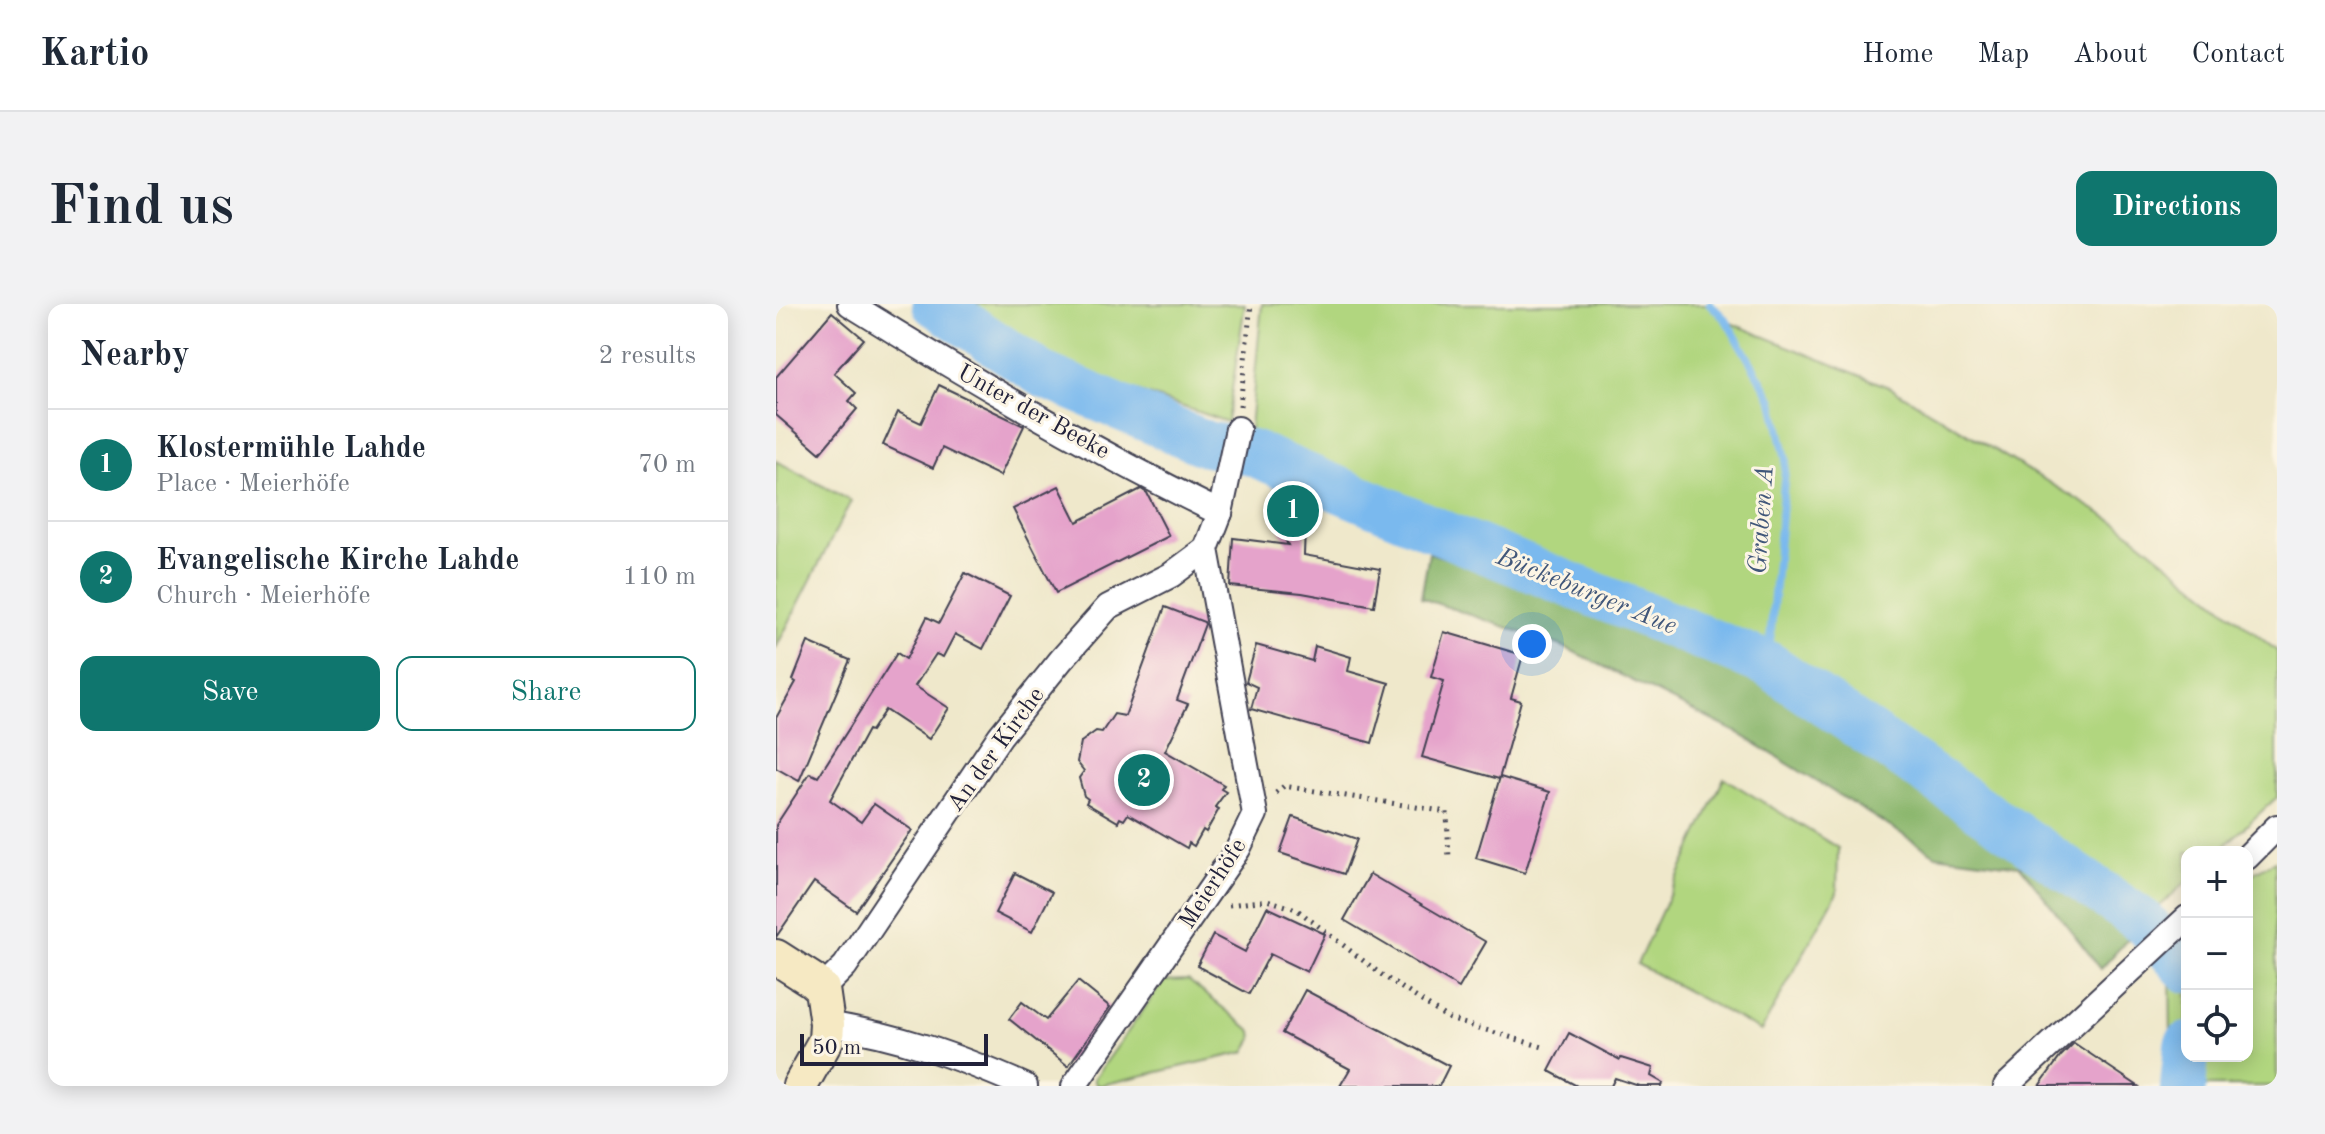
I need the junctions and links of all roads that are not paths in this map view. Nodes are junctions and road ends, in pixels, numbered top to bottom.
1 (850, 304) edge
2 (1238, 429) road end
3 (1220, 513) junction
4 (1206, 549) junction
5 (2277, 827) edge
6 (2253, 851) edge
7 (2181, 923) edge
8 (776, 957) edge
9 (822, 989) junction
10 (827, 1024) junction
11 (800, 1086) edge
12 (1025, 1086) edge
13 (1074, 1086) edge
14 (2006, 1086) edge

1 - 3 street, Unter der Beeke
2 - 3 street
3 - 4 street
4 - 9 street, An der Kirche
4 - 13 street, Meierhöfe
5 - 6 street
7 - 14 street
8 - 9 street
9 - 10 street
10 - 11 street
10 - 12 street

